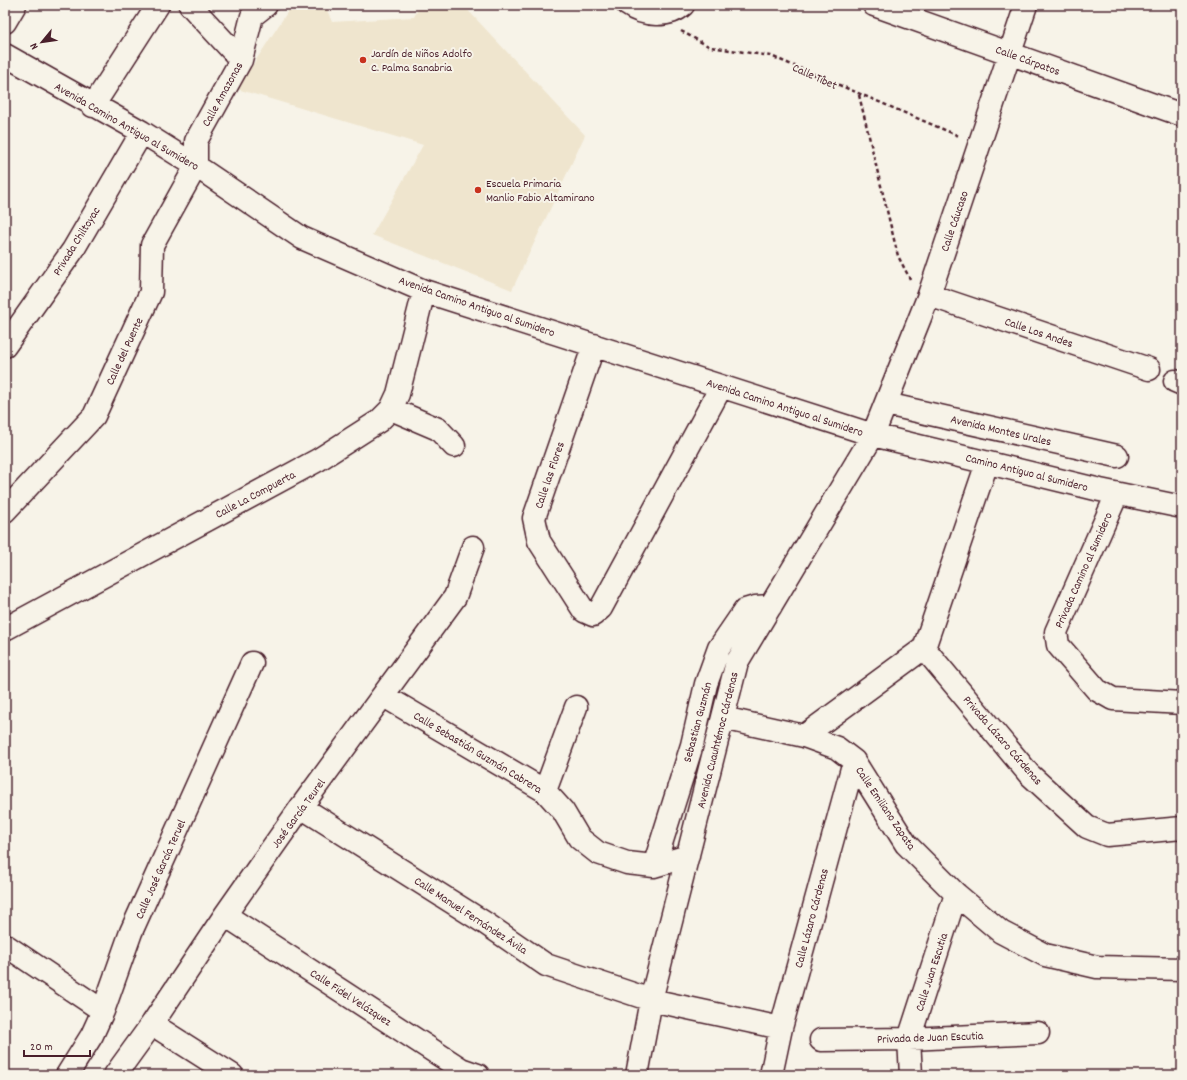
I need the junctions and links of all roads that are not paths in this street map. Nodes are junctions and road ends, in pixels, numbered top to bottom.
1 (15, 5) edge
2 (158, 5) edge
3 (190, 5) edge
4 (266, 5) edge
5 (628, 5) edge
6 (683, 5) edge
7 (874, 5) edge
8 (1026, 5) edge
9 (661, 10) edge
10 (5, 22) edge
11 (1010, 54) junction
12 (5, 56) edge
13 (241, 60) junction
14 (92, 106) junction
15 (1182, 115) edge
16 (142, 132) junction
17 (196, 166) junction
18 (424, 291) junction
19 (929, 295) junction
20 (594, 345) junction
21 (5, 346) edge
22 (1149, 369) dead end
23 (721, 387) junction
24 (886, 404) junction
25 (391, 409) junction
26 (873, 435) junction
27 (454, 446) dead end
28 (1116, 456) dead end
29 (987, 463) junction
30 (1117, 494) junction
31 (1182, 506) edge
32 (5, 511) edge
33 (473, 547) dead end
34 (771, 606) junction
35 (5, 629) edge
36 (924, 648) junction
37 (252, 663) dead end
38 (384, 696) junction
39 (1182, 703) edge
40 (576, 707) dead end
41 (723, 718) junction
42 (804, 736) junction
43 (854, 761) junction
44 (545, 791) junction
45 (301, 806) junction
46 (1182, 828) edge
47 (688, 856) junction
48 (654, 866) junction
49 (956, 894) junction
50 (226, 915) junction
51 (5, 945) edge
52 (1182, 969) edge
53 (651, 1000) junction
54 (103, 1011) junction
55 (152, 1024) junction
56 (781, 1028) junction
57 (1038, 1033) dead end
58 (909, 1039) junction
59 (821, 1040) dead end
60 (67, 1075) edge
61 (115, 1075) edge
62 (232, 1075) edge
63 (478, 1075) edge
64 (637, 1075) edge
65 (771, 1075) edge
66 (911, 1075) edge

1 - 10 street
2 - 14 street
3 - 13 street
4 - 13 street, Calle Amazonas
5 - 9 street
6 - 9 street
7 - 11 street, Calle Cárpatos
8 - 11 street, Calle Cáucaso
11 - 15 street, Calle Cárpatos
11 - 19 street, Calle Cáucaso
12 - 14 street, Avenida Camino Antiguo al Sumidero
13 - 17 street, Calle Amazonas
14 - 16 street, Avenida Camino Antiguo al Sumidero
16 - 17 street, Avenida Camino Antiguo al Sumidero
16 - 21 street, Privada Chiltoyac
17 - 18 street, Avenida Camino Antiguo al Sumidero
17 - 32 street, Calle del Puente
18 - 20 street, Avenida Camino Antiguo al Sumidero
18 - 25 street, Calle La Compuerta
19 - 22 street, Calle Los Andes
19 - 24 street, Calle Cáucaso
20 - 23 street, Avenida Camino Antiguo al Sumidero
20 - 23 street, Calle las Flores
23 - 26 street, Avenida Camino Antiguo al Sumidero
24 - 26 street, Calle Cáucaso
24 - 28 street, Avenida Montes Urales
25 - 27 street
25 - 35 street, Calle La Compuerta
26 - 29 street, Camino Antiguo al Sumidero
26 - 34 street, Avenida Cuauhtémoc Cárdenas
29 - 30 street, Camino Antiguo al Sumidero
29 - 36 street
30 - 31 street, Camino Antiguo al Sumidero
30 - 39 street, Privada Camino al Sumidero
33 - 38 street, José García Teurel
34 - 41 street, Avenida Cuauhtémoc Cárdenas
34 - 48 street, Sebastian Guzmán
36 - 42 street
36 - 46 street, Privada Lázaro Cárdenas
37 - 54 street, Calle José García Teruel
38 - 44 street, Calle Sebastián Guzmán Cabrera
38 - 45 street, José García Teurel
40 - 44 street
41 - 42 street, Calle Emiliano Zapata
41 - 47 street, Avenida Cuauhtémoc Cárdenas
42 - 43 street, Calle Emiliano Zapata
43 - 49 street, Calle Emiliano Zapata
43 - 56 street, Calle Lázaro Cárdenas
44 - 48 street, Calle Sebastián Guzmán Cabrera
45 - 50 street, José García Teurel
45 - 53 street, Calle Manuel Fernández Ávila
47 - 48 street, Calle Sebastián Guzmán Cabrera
47 - 53 street, Avenida Cuauhtémoc Cárdenas
49 - 52 street, Calle Emiliano Zapata
49 - 58 street, Calle Juan Escutia
50 - 55 street, José García Teurel
50 - 63 street, Calle Fidel Velázquez
51 - 54 street
53 - 56 street
53 - 64 street, Avenida Cuauhtémoc Cárdenas
54 - 60 street, Calle José García Teruel
55 - 61 street, José García Teurel
55 - 62 street
56 - 65 street, Calle Lázaro Cárdenas
57 - 58 street, Privada de Juan Escutia
58 - 59 street, Privada de Juan Escutia
58 - 66 street, Calle Juan Escutia

